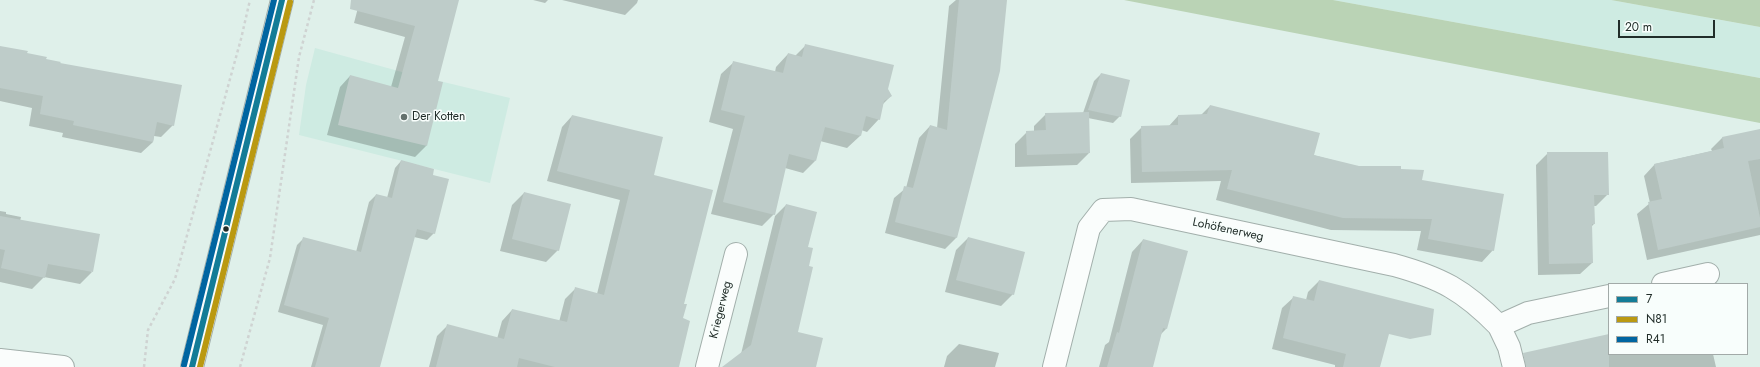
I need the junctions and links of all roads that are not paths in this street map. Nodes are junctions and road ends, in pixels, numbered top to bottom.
1 (282, 0) edge
2 (736, 254) dead end
3 (1708, 274) dead end
4 (1668, 283) edge
5 (1608, 296) edge
6 (1499, 326) junction
7 (0, 360) edge
8 (63, 367) edge
9 (192, 367) edge
10 (707, 367) edge
11 (1054, 367) edge
12 (1514, 367) edge

1 - 9 street
2 - 10 street, Kriegerweg
3 - 4 street
5 - 6 street
6 - 11 street, Lohöfenerweg
6 - 12 street, Lohöfenerweg
7 - 8 street

